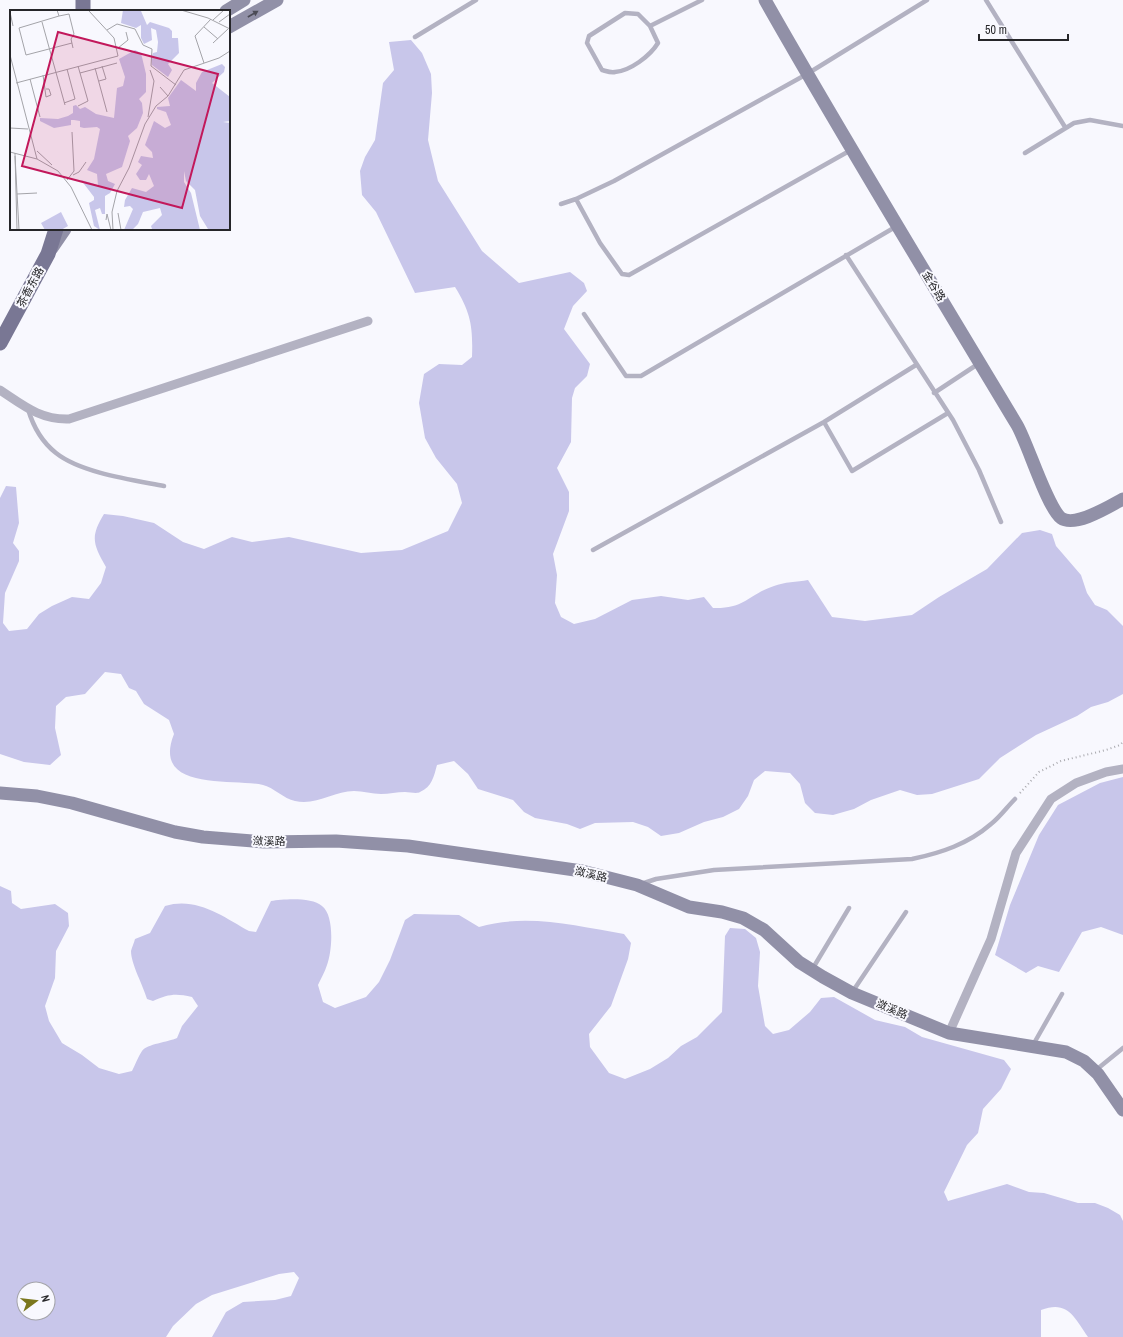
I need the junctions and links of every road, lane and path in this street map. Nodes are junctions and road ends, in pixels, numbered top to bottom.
1 (244, 0) edge
2 (277, 0) edge
3 (476, 0) edge
4 (702, 0) edge
5 (765, 0) edge
6 (927, 0) edge
7 (986, 0) edge
8 (228, 10) edge
9 (230, 26) edge
10 (650, 26) junction
11 (415, 37) dead end
12 (807, 74) junction
13 (1123, 126) edge
14 (1065, 127) junction
15 (852, 150) junction
16 (1024, 153) dead end
17 (576, 199) junction
18 (561, 204) dead end
19 (898, 226) junction
20 (56, 230) edge
21 (64, 230) edge
22 (48, 254) junction
23 (846, 255) junction
24 (584, 314) dead end
25 (368, 321) dead end
26 (0, 343) edge
27 (980, 363) junction
28 (916, 365) junction
29 (0, 390) edge
30 (934, 392) junction
31 (27, 408) junction
32 (948, 413) junction
33 (824, 422) junction
34 (164, 486) dead end
35 (1123, 499) edge
36 (1001, 522) dead end
37 (593, 550) dead end
38 (1123, 742) edge
39 (1123, 769) edge
40 (0, 793) edge
41 (1015, 799) joint
42 (637, 885) junction
43 (849, 908) dead end
44 (906, 912) dead end
45 (812, 969) junction
46 (852, 993) junction
47 (1062, 994) dead end
48 (949, 1033) junction
49 (1033, 1046) junction
50 (1123, 1048) edge
51 (1095, 1071) junction
52 (1123, 1110) edge

1 - 8 street
9 -> 2 street
3 - 11 lane
4 - 10 lane
5 - 12 street, 金谷路
6 - 12 lane
7 - 14 lane
10 - 10 lane
12 - 15 street, 金谷路
12 - 17 lane
13 - 14 lane
14 - 16 lane
15 - 17 lane
15 - 19 street, 金谷路
17 - 18 lane
19 - 23 lane
19 - 27 street, 金谷路
20 - 22 main road, 茶香东路
21 - 22 street
22 - 26 main road, 茶香东路
23 - 24 lane
23 - 28 lane
25 - 31 street
27 - 30 lane
27 - 35 street, 金谷路
28 - 30 lane
28 - 33 lane
29 - 31 street
30 - 32 lane
31 - 34 lane
32 - 33 lane
32 - 36 lane
33 - 37 lane
38 - 41 path
39 - 48 street
40 - 42 street, 潋溪路
41 - 42 lane
42 - 45 street, 潋溪路
43 - 45 lane
44 - 46 lane
45 - 46 street, 潋溪路
46 - 48 street, 潋溪路
47 - 49 lane
48 - 49 street, 潋溪路
49 - 51 street, 潋溪路
50 - 51 lane
51 - 52 street, 潋溪路

